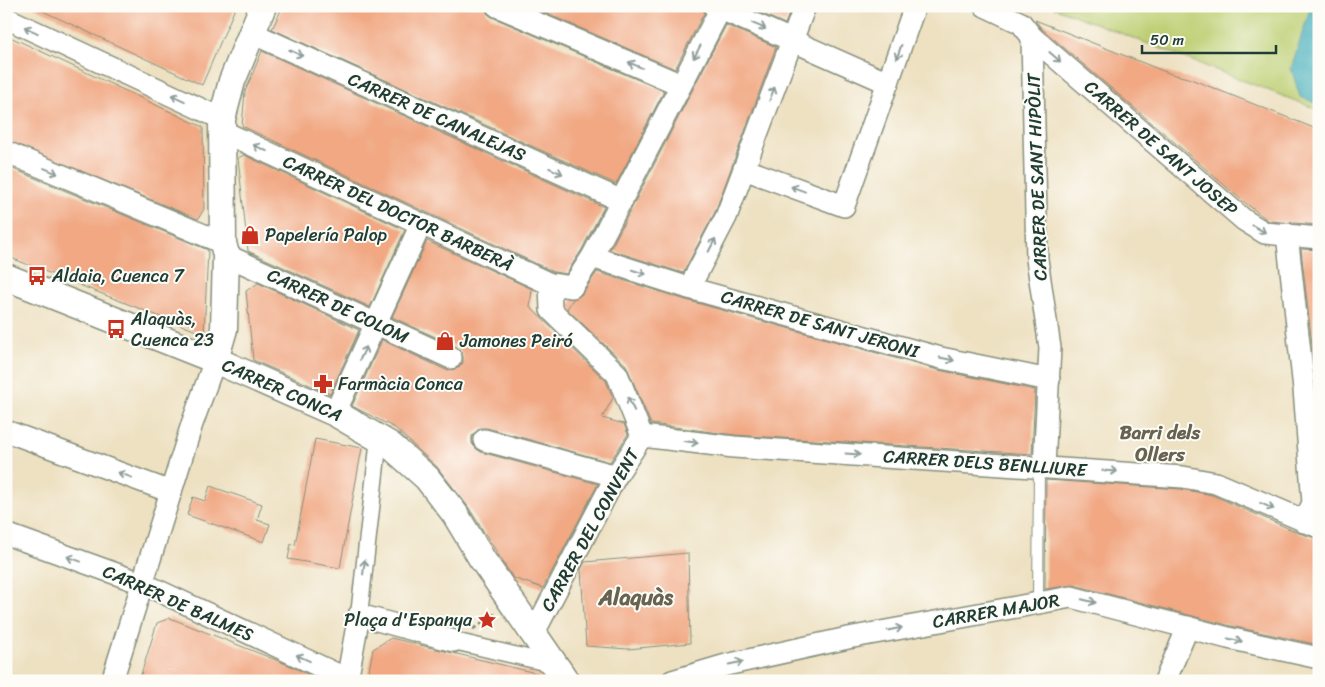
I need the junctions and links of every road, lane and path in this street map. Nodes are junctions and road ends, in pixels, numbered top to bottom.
1 (263, 6) edge
2 (497, 6) edge
3 (805, 6) edge
4 (915, 6) edge
5 (985, 6) edge
6 (718, 7) edge
7 (6, 18) edge
8 (1026, 22) edge
9 (252, 33) junction
10 (793, 41) junction
11 (888, 83) junction
12 (680, 84) junction
13 (222, 125) junction
14 (6, 152) edge
15 (744, 169) junction
16 (622, 201) junction
17 (421, 224) junction
18 (1287, 234) junction
19 (1319, 238) edge
20 (224, 249) junction
21 (592, 257) junction
22 (6, 277) edge
23 (550, 284) junction
24 (689, 288) junction
25 (376, 324) junction
26 (451, 358) dead end
27 (215, 360) junction
28 (1050, 380) junction
29 (1312, 384) edge
30 (335, 413) junction
31 (6, 431) edge
32 (642, 436) junction
33 (379, 438) junction
34 (484, 440) dead end
35 (1042, 466) junction
36 (616, 476) junction
37 (171, 492) junction
38 (1312, 525) edge
39 (6, 534) edge
40 (144, 584) junction
41 (1038, 602) junction
42 (504, 608) dead end
43 (359, 615) junction
44 (1188, 628) junction
45 (532, 631) junction
46 (454, 641) junction
47 (1319, 658) edge
48 (544, 662) dead end
49 (347, 680) edge
50 (112, 681) edge
51 (566, 681) edge
52 (672, 681) edge
53 (1166, 681) edge

1 - 9 street
12 -> 2 street
3 - 10 street
4 -> 11 street
5 - 8 street, CARRER DE SANT JOSEP
6 -> 10 street
6 -> 12 street
13 -> 7 street, CARRER DEL DOCTOR BARBERÀ
8 -> 18 street, CARRER DE SANT JOSEP
8 - 28 street, CARRER DE SANT HIPÒLIT
9 - 13 street
9 -> 16 street, CARRER DE CANALEJAS
10 - 11 street
15 -> 10 street
11 -> 15 street
12 - 16 street
17 -> 13 street, CARRER DEL DOCTOR BARBERÀ
13 - 20 street
14 -> 20 street, CARRER DE COLOM
24 -> 15 street
16 - 21 street
17 - 23 street, CARRER DEL DOCTOR BARBERÀ
17 - 25 street
18 - 19 street, CARRER DE SANT JOSEP
18 - 29 street
20 - 25 street, CARRER DE COLOM
20 - 27 street
21 - 23 street
21 -> 24 street, CARRER DE SANT JERONI
22 - 27 street, CARRER CONCA
32 -> 23 street, CARRER DEL CONVENT
24 -> 28 street, CARRER DE SANT JERONI
25 - 26 street, CARRER DE COLOM
30 -> 25 street
27 - 30 street, CARRER CONCA
27 - 37 street
28 - 35 street, CARRER DE SANT HIPÒLIT
29 - 38 street
30 - 33 street, CARRER CONCA
37 -> 31 street
32 -> 35 street, CARRER DELS BENLLIURE
32 - 36 street, CARRER DEL CONVENT
43 -> 33 street
33 - 45 street, CARRER CONCA
34 - 36 street
35 -> 38 street, CARRER DELS BENLLIURE
35 - 41 lane, CARRER DE SANT HIPÒLIT
36 - 45 street, CARRER DEL CONVENT
37 - 40 street
40 -> 39 street, CARRER DE BALMES
49 -> 40 street, CARRER DE BALMES
40 - 50 street
41 -> 44 street, CARRER MAJOR
52 -> 41 street, CARRER MAJOR
42 - 46 path
43 - 46 street
43 - 49 street
44 -> 47 street, CARRER MAJOR
44 - 53 street
45 - 51 street, CARRER CONCA
46 - 48 street

